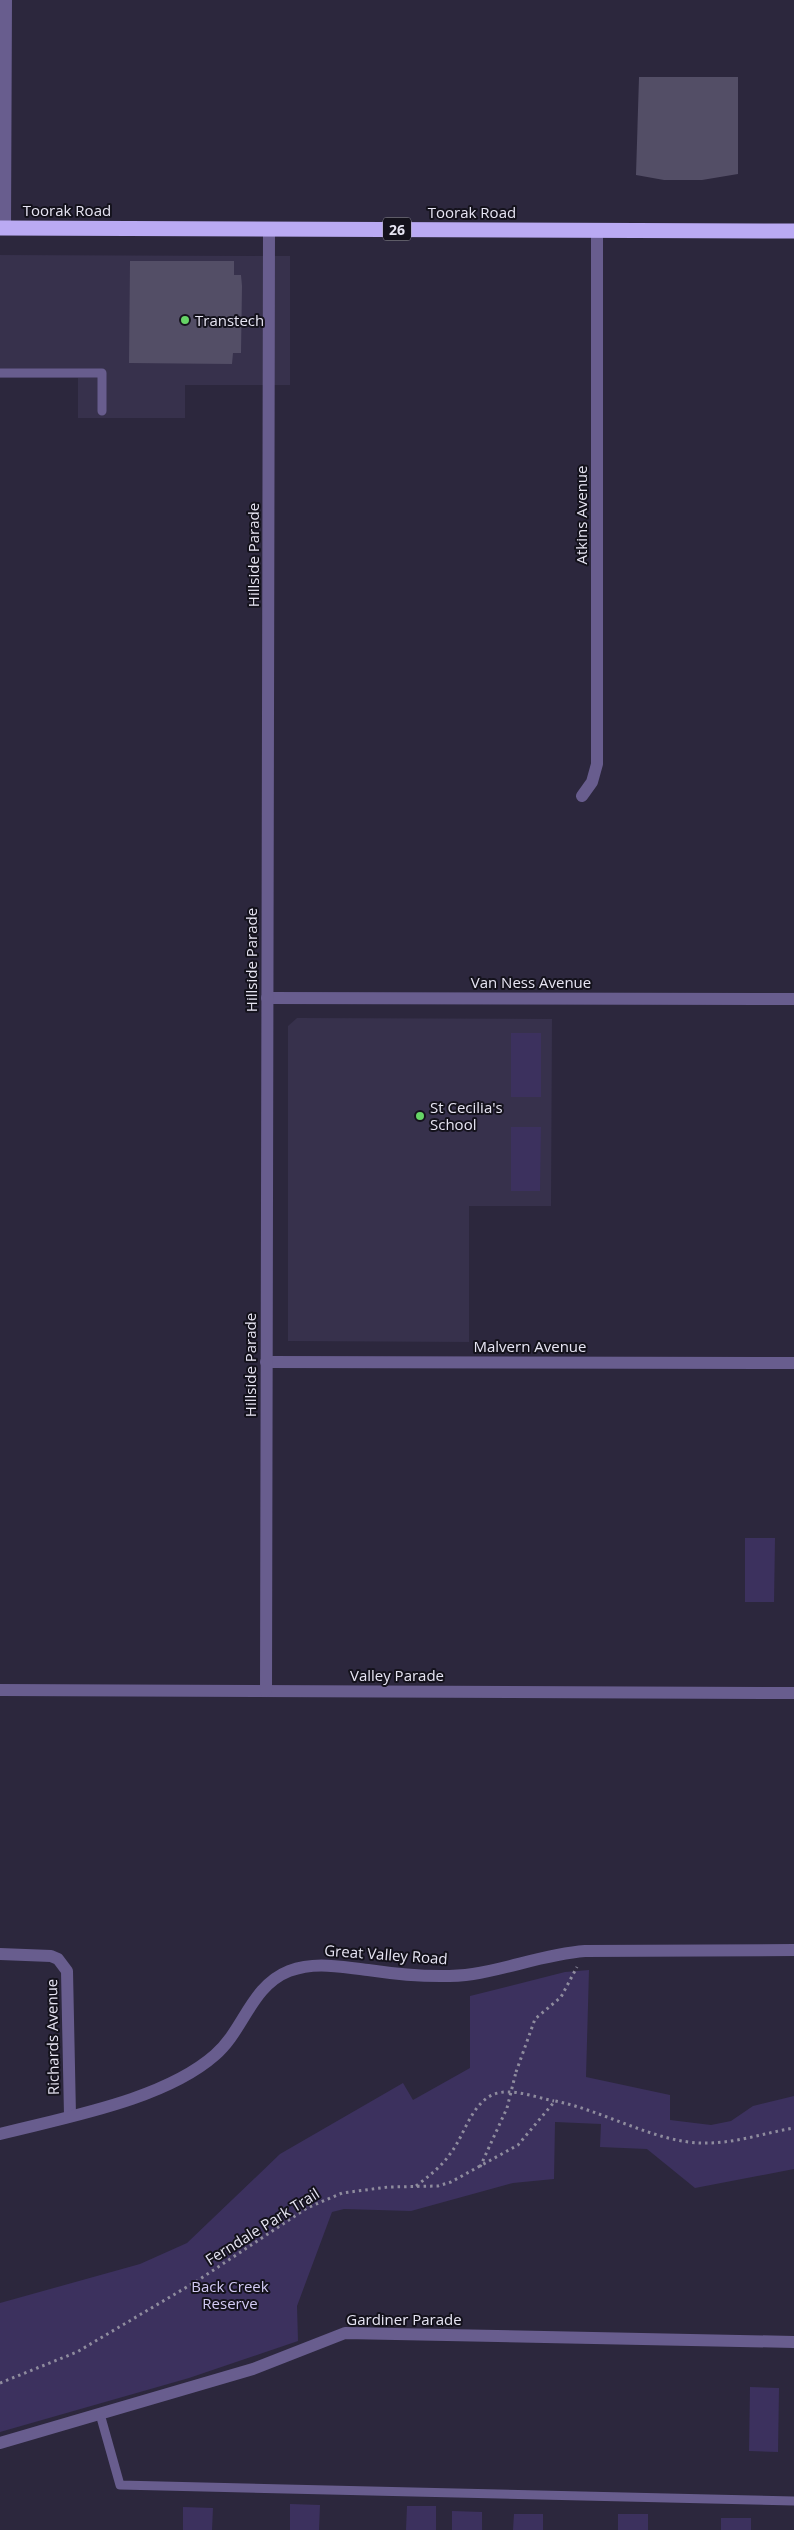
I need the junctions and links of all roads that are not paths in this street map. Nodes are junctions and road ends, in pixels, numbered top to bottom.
1 (6, 0) edge
2 (2, 228) edge
3 (268, 228) junction
4 (597, 230) junction
5 (794, 231) edge
6 (0, 373) edge
7 (102, 411) dead end
8 (582, 796) dead end
9 (267, 998) junction
10 (794, 999) edge
11 (266, 1362) junction
12 (794, 1363) edge
13 (0, 1690) edge
14 (266, 1691) junction
15 (794, 1693) edge
16 (794, 1950) edge
17 (0, 1954) edge
18 (70, 2116) junction
19 (0, 2134) edge
20 (794, 2342) edge
21 (100, 2414) junction
22 (0, 2443) edge
23 (794, 2500) edge

1 - 2 street
2 - 3 highway, Toorak Road / 26
3 - 4 highway, Toorak Road / 26
3 - 9 street, Hillside Parade
4 - 5 highway, Toorak Road / 26
4 - 8 street, Atkins Avenue
6 - 7 lane
9 - 10 street, Van Ness Avenue
9 - 11 street, Hillside Parade
11 - 12 street, Malvern Avenue
11 - 14 street, Hillside Parade
13 - 14 street, Valley Parade
14 - 15 street, Valley Parade
16 - 18 street, Great Valley Road
17 - 18 street, Richards Avenue
18 - 19 street, Great Valley Road
20 - 21 street, Gardiner Parade
21 - 22 street, Gardiner Parade
21 - 23 lane

